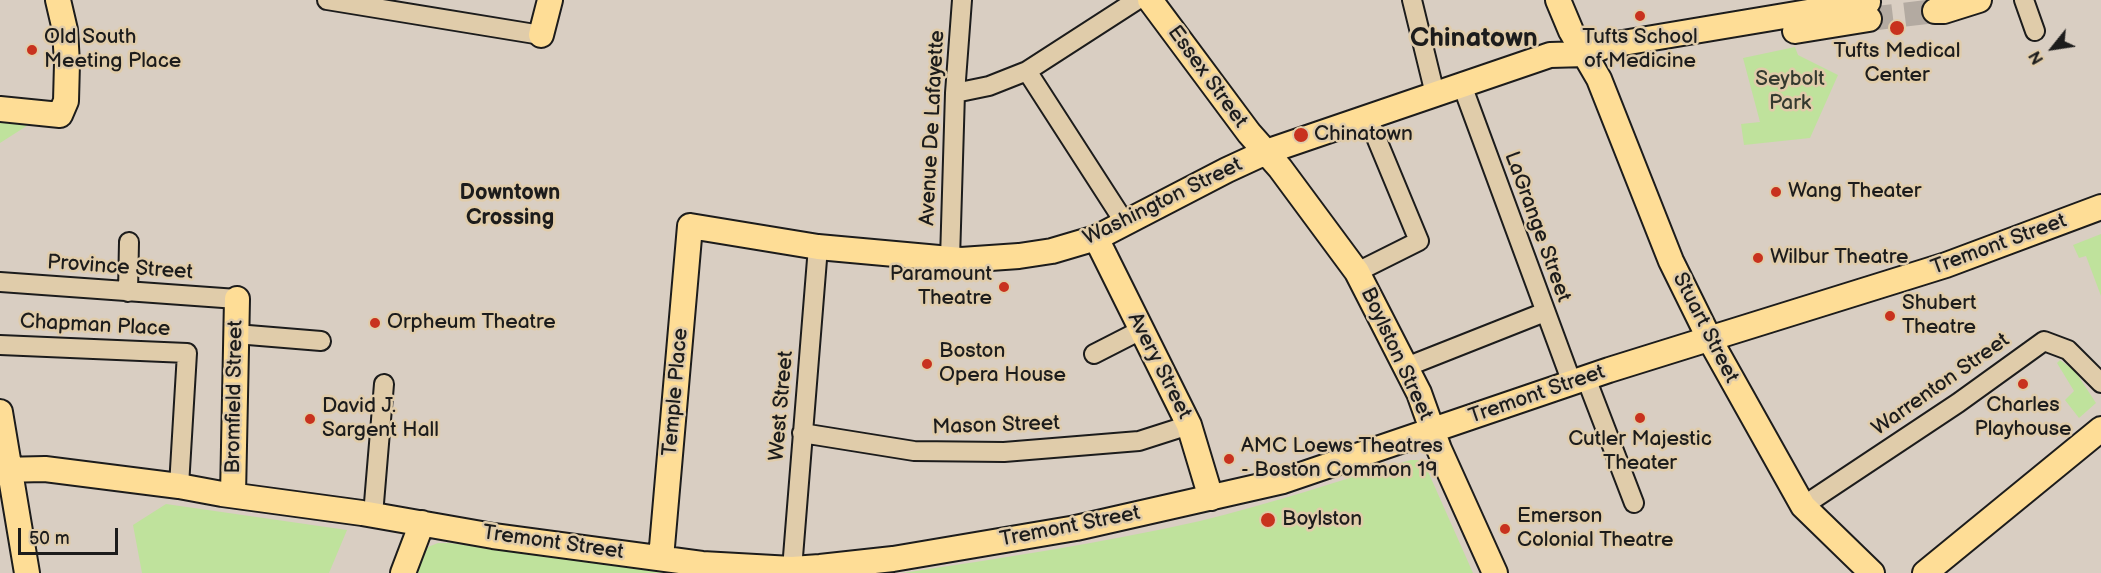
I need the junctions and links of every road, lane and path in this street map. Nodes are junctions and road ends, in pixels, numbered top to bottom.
1 (58, 0) edge
2 (327, 0) edge
3 (550, 0) edge
4 (962, 0) edge
5 (1137, 0) edge
6 (1150, 0) edge
7 (1412, 0) edge
8 (1558, 0) edge
9 (1575, 0) edge
10 (1979, 0) edge
11 (2024, 0) edge
12 (1869, 11) tunnel mouth
13 (1935, 11) tunnel mouth
14 (2034, 31) dead end
15 (541, 35) joint
16 (1586, 54) junction
17 (1027, 71) junction
18 (1462, 85) junction
19 (955, 93) junction
20 (1436, 94) junction
21 (0, 109) edge
22 (1368, 118) junction
23 (1266, 152) junction
24 (2101, 207) edge
25 (1125, 223) junction
26 (690, 226) joint
27 (1096, 238) junction
28 (129, 242) dead end
29 (818, 247) junction
30 (950, 259) junction
31 (1357, 272) junction
32 (0, 282) edge
33 (128, 291) junction
34 (237, 299) joint
35 (1545, 312) junction
36 (1141, 330) junction
37 (236, 334) junction
38 (1710, 340) junction
39 (321, 342) dead end
40 (0, 345) edge
41 (1094, 354) dead end
42 (1406, 367) junction
43 (1579, 381) junction
44 (2101, 383) edge
45 (384, 384) dead end
46 (0, 412) edge
47 (1189, 425) junction
48 (2101, 429) edge
49 (1432, 431) junction
50 (802, 433) junction
51 (5, 470) edge
52 (179, 486) junction
53 (233, 495) junction
54 (1211, 498) junction
55 (1634, 503) dead end
56 (1803, 506) junction
57 (373, 514) junction
58 (422, 524) junction
59 (1846, 548) junction
60 (660, 558) junction
61 (792, 568) junction
62 (27, 573) edge
63 (403, 573) edge
64 (1495, 573) edge
65 (1860, 573) edge
66 (1872, 573) edge
67 (1925, 573) edge

1 - 21 main road
2 - 15 street
3 - 15 main road
4 - 19 street, Avenue De Lafayette
5 - 17 street
6 - 23 main road, Essex Street
7 - 20 street
8 - 16 main road, Stuart Street
9 - 16 main road
10 - 13 main road
11 - 14 street
12 - 16 main road, Washington Street
16 - 18 main road, Washington Street
16 - 38 main road, Stuart Street
17 - 19 street
17 - 25 street
18 - 20 main road, Washington Street
18 - 35 street, LaGrange Street
19 - 30 street, Avenue De Lafayette
20 - 22 main road, Washington Street
22 - 23 main road, Washington Street
22 - 31 street
23 - 25 main road, Washington Street
23 - 31 main road, Boylston Street
24 - 38 main road, Tremont Street
25 - 27 main road, Washington Street
26 - 29 main road, Washington Street
26 - 60 main road, Temple Place
27 - 30 main road, Washington Street
27 - 36 main road, Avery Street
28 - 33 street
29 - 30 main road, Washington Street
29 - 50 street, West Street
31 - 42 main road, Boylston Street
32 - 33 street, Province Street
33 - 34 street, Province Street
34 - 37 main road, Bromfield Street
35 - 42 street
35 - 43 street, LaGrange Street
36 - 41 street
36 - 47 main road, Avery Street
37 - 39 street
37 - 53 main road, Bromfield Street
38 - 43 main road, Tremont Street
38 - 56 main road, Stuart Street
40 - 52 street, Chapman Place
42 - 49 main road, Boylston Street
43 - 49 main road, Tremont Street
43 - 55 street, LaGrange Street
44 - 56 street, Warrenton Street
45 - 57 street
46 - 51 main road
47 - 50 street, Mason Street
47 - 54 main road, Avery Street
48 - 67 main road
49 - 54 main road, Tremont Street
49 - 64 main road, Boylston Street
50 - 61 street, West Street
51 - 52 main road, Tremont Street
51 - 62 main road
52 - 53 main road, Tremont Street
53 - 57 main road, Tremont Street
54 - 61 main road, Tremont Street
56 - 59 main road, Stuart Street
57 - 58 main road, Tremont Street
58 - 60 main road, Tremont Street
58 - 63 main road
59 - 65 main road
59 - 66 main road, Stuart Street
60 - 61 main road, Tremont Street

